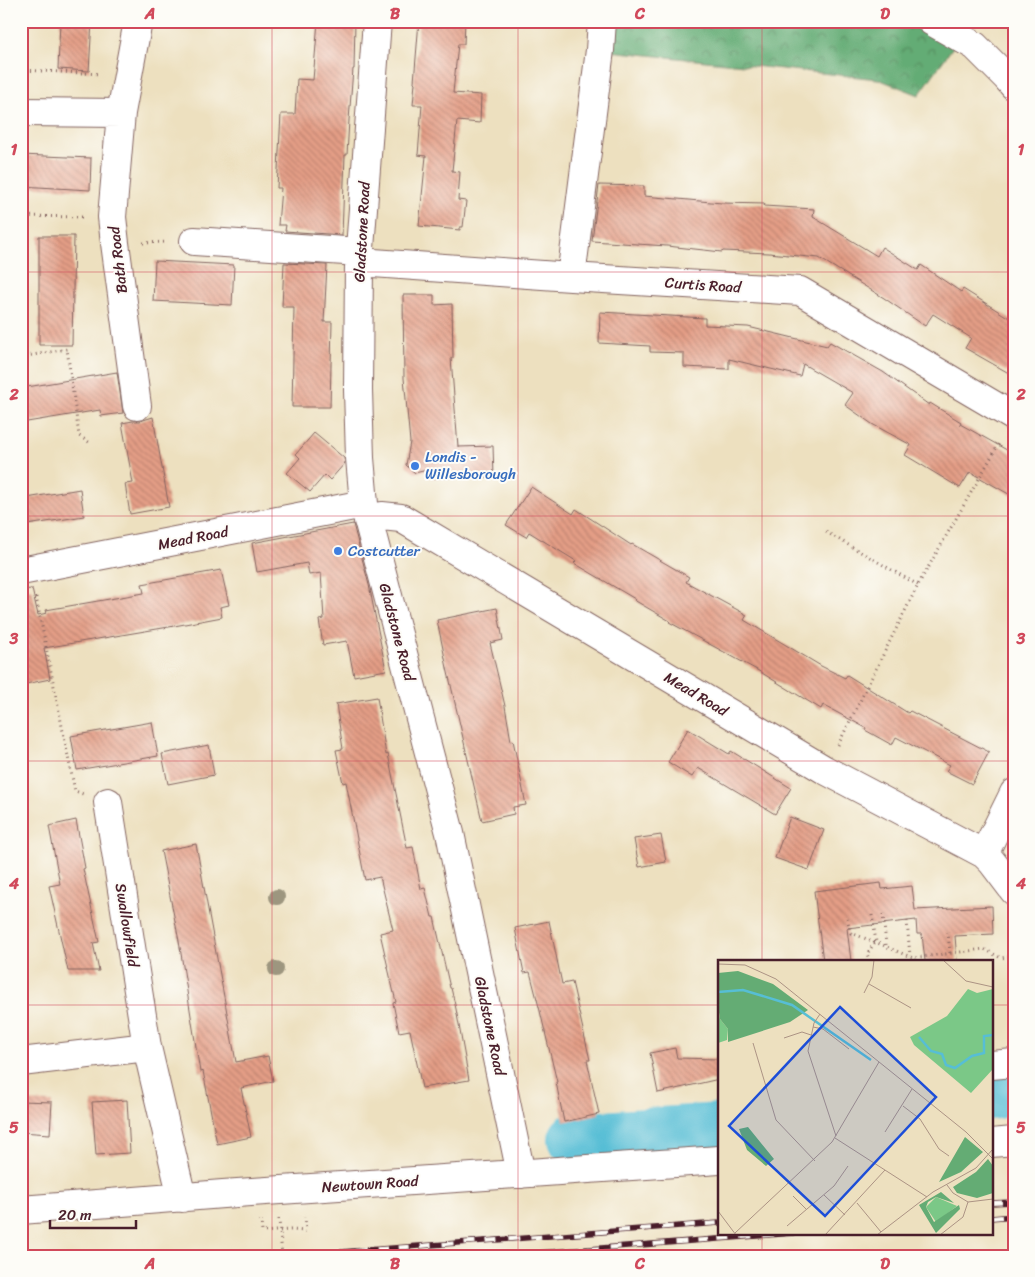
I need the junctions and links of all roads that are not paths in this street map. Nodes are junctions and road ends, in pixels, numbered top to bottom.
1 (138, 21) edge
2 (377, 21) edge
3 (602, 21) edge
4 (931, 21) edge
5 (1014, 86) edge
6 (21, 112) edge
7 (122, 113) junction
8 (194, 241) road end
9 (359, 257) junction
10 (570, 277) junction
11 (137, 406) dead end
12 (1009, 426) edge
13 (366, 512) junction
14 (26, 570) edge
15 (1014, 792) edge
16 (108, 802) road end
17 (984, 854) junction
18 (1014, 891) edge
19 (147, 1047) junction
20 (21, 1062) edge
21 (1014, 1063) edge
22 (992, 1065) edge
23 (1014, 1141) edge
24 (992, 1143) edge
25 (718, 1160) edge
26 (529, 1173) junction
27 (182, 1198) junction
28 (21, 1210) edge

1 - 7 street, Bath Road
2 - 9 street, Gladstone Road
3 - 10 street
4 - 5 street
6 - 7 street
7 - 11 street, Bath Road
8 - 9 street, Curtis Road
9 - 10 street, Curtis Road
9 - 13 street, Gladstone Road
10 - 12 street, Curtis Road
13 - 14 street, Mead Road
13 - 17 street, Mead Road
13 - 26 street, Gladstone Road
15 - 17 street
16 - 19 street, Swallowfield
17 - 18 street, Mead Road
19 - 20 street
19 - 27 street, Swallowfield
21 - 22 street
23 - 24 street
25 - 26 street, Newtown Road
26 - 27 street, Newtown Road
27 - 28 street, Newtown Road

